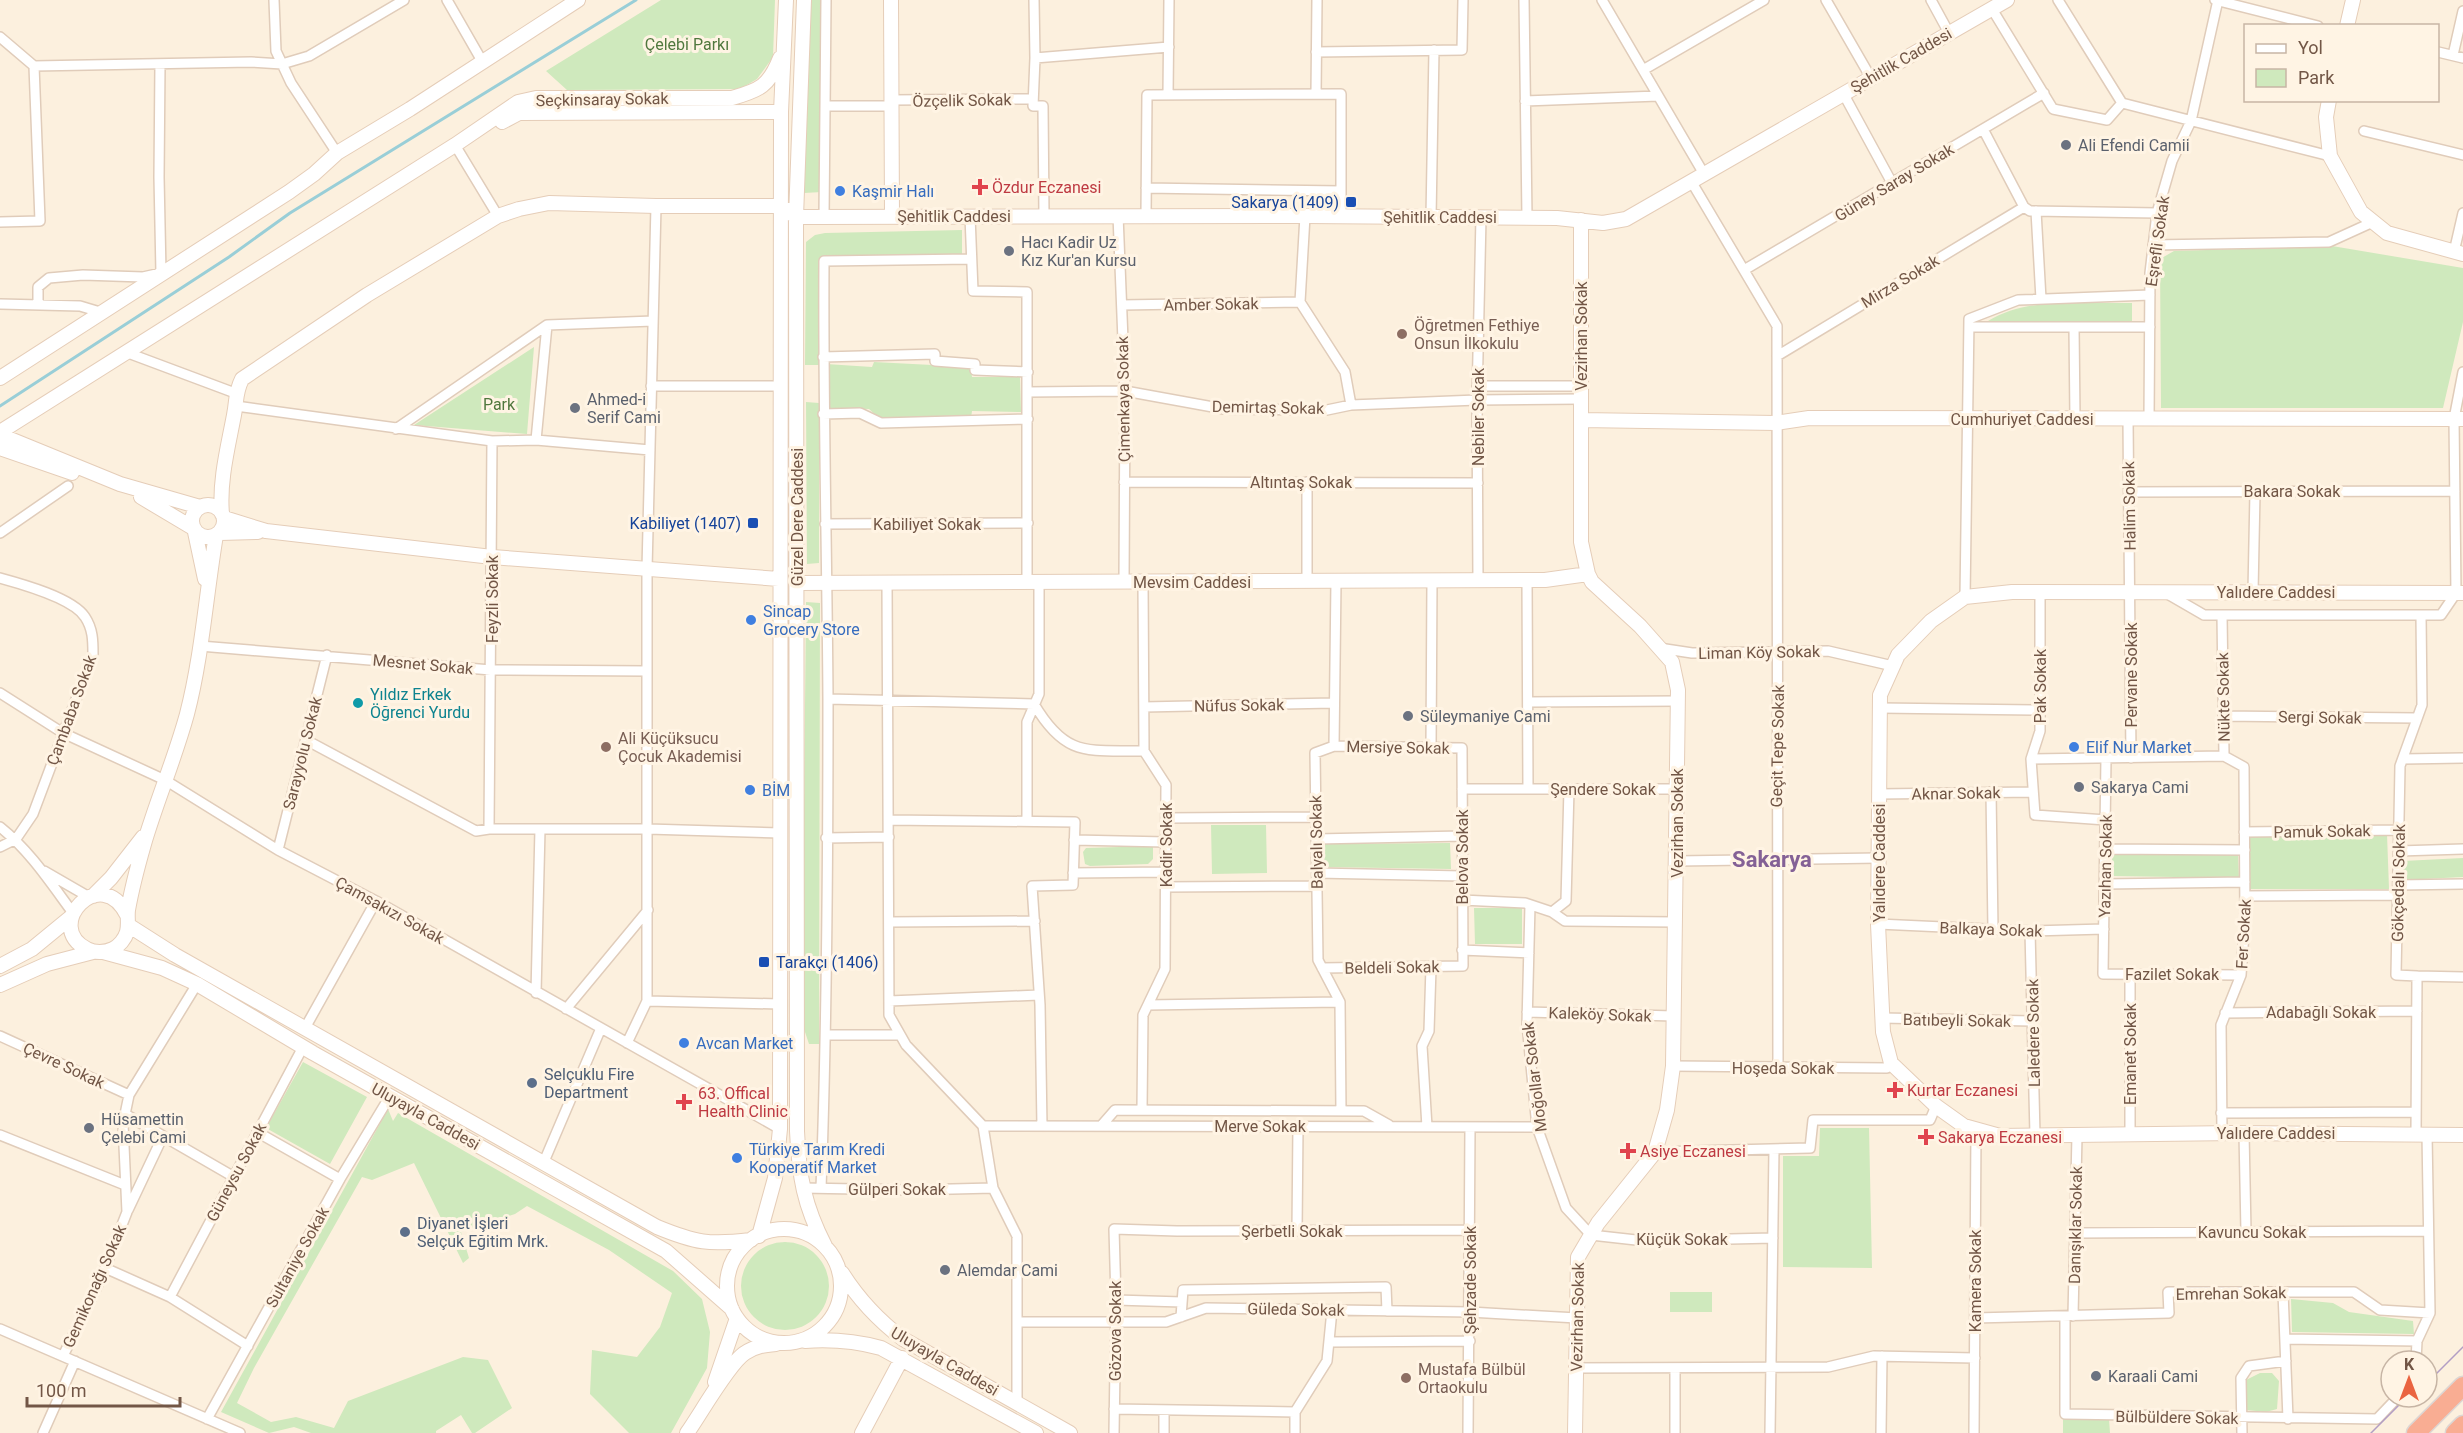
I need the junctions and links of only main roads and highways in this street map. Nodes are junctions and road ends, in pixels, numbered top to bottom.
1 (2463, 1386) edge
2 (2463, 1425) edge
3 (2416, 1433) edge
4 (2455, 1433) edge

1 - 3 highway
2 - 4 highway

